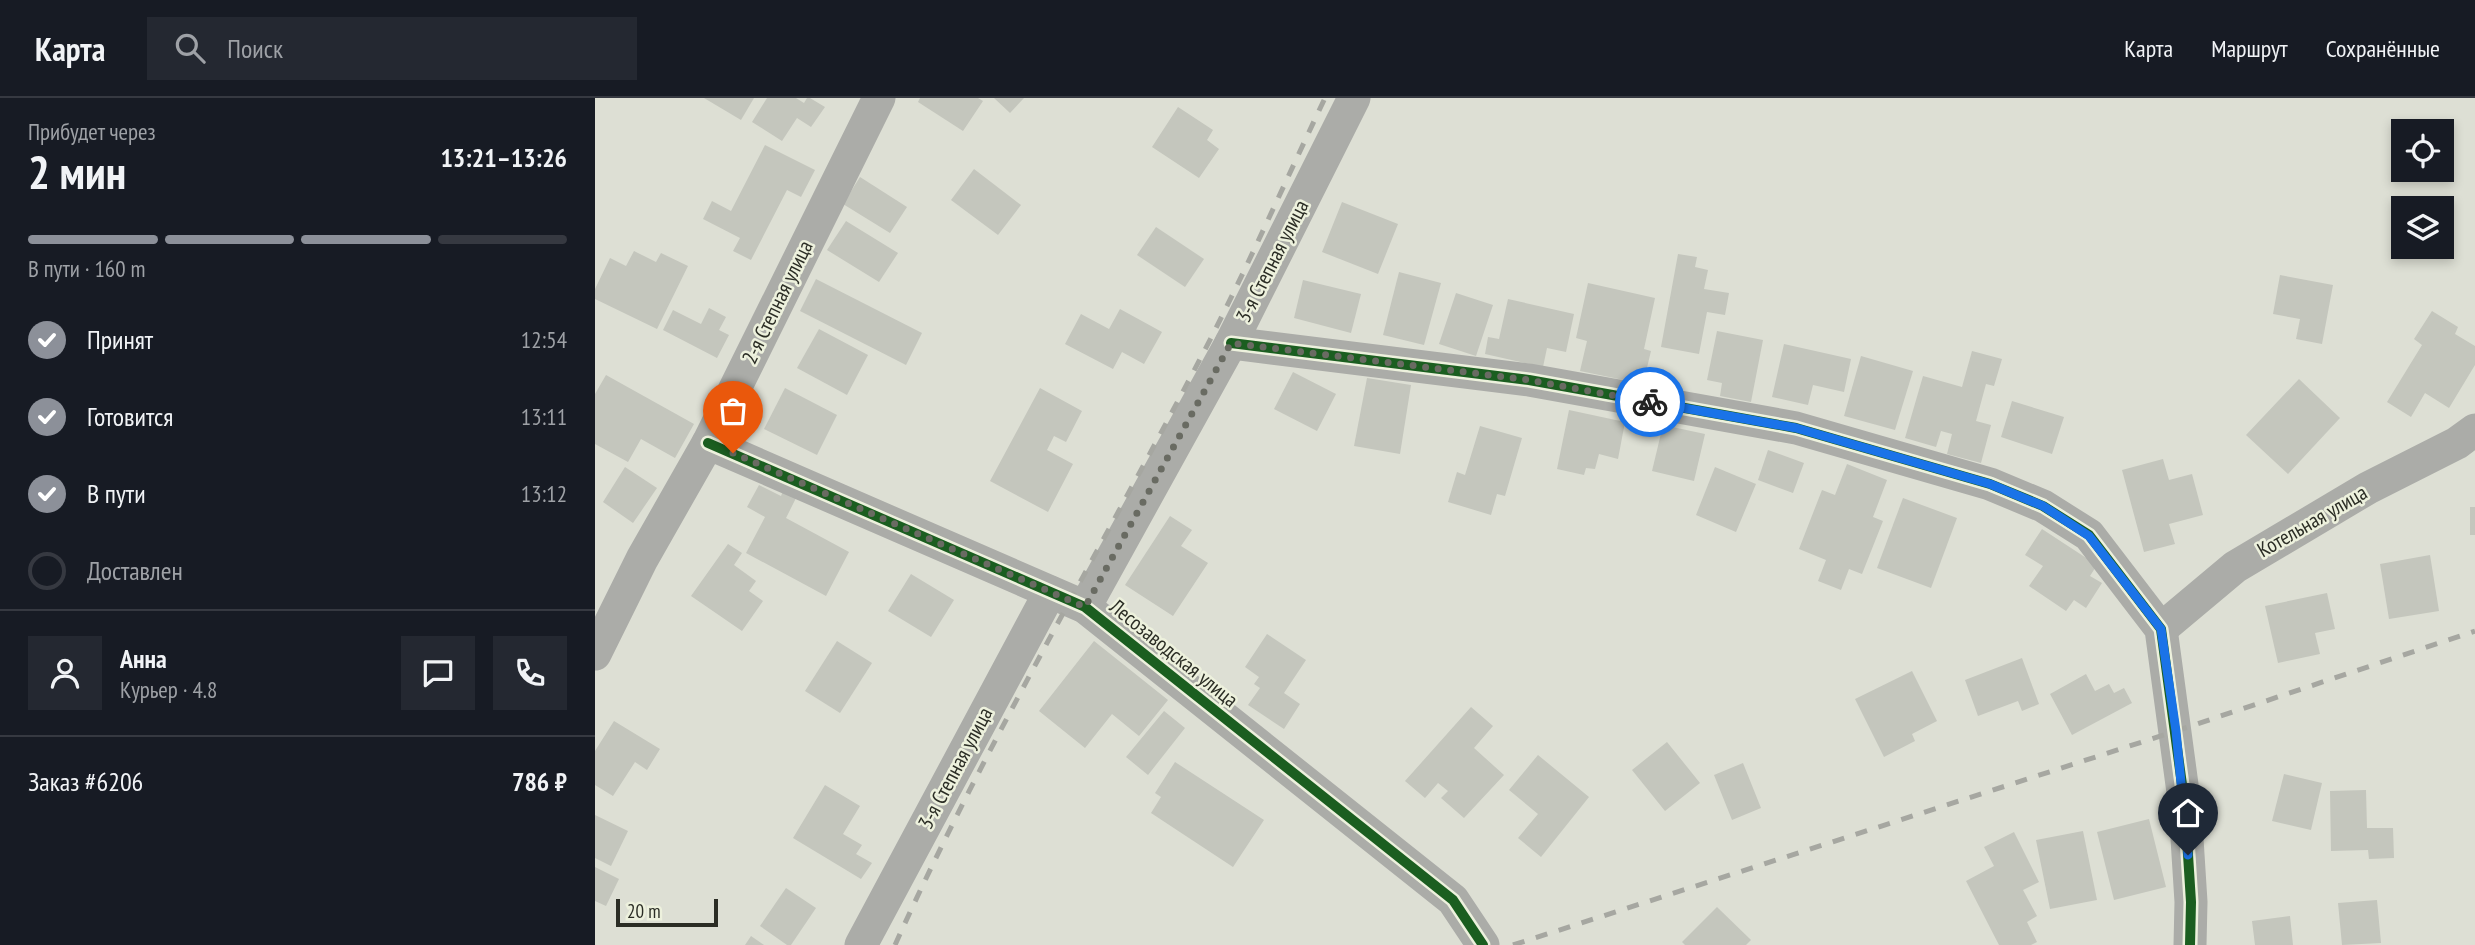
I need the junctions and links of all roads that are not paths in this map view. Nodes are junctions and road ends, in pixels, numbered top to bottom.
1 (1354, 98) edge
2 (866, 103) edge
3 (1231, 343) junction
4 (2475, 430) edge
5 (708, 443) junction
6 (1050, 592) junction
7 (1085, 607) junction
8 (2161, 629) junction
9 (595, 654) edge
10 (860, 945) edge
11 (1483, 945) edge
12 (2190, 945) edge

1 - 3 street, 3-я Степная улица
2 - 5 street, 2-я Степная улица
3 - 7 street, 3-я Степная улица
3 - 8 street
4 - 8 street, Котельная улица
5 - 6 street, Лесозаводская улица
5 - 9 street, 2-я Степная улица
6 - 7 street, Лесозаводская улица
6 - 10 street, 3-я Степная улица
7 - 11 street, Лесозаводская улица
8 - 12 street

